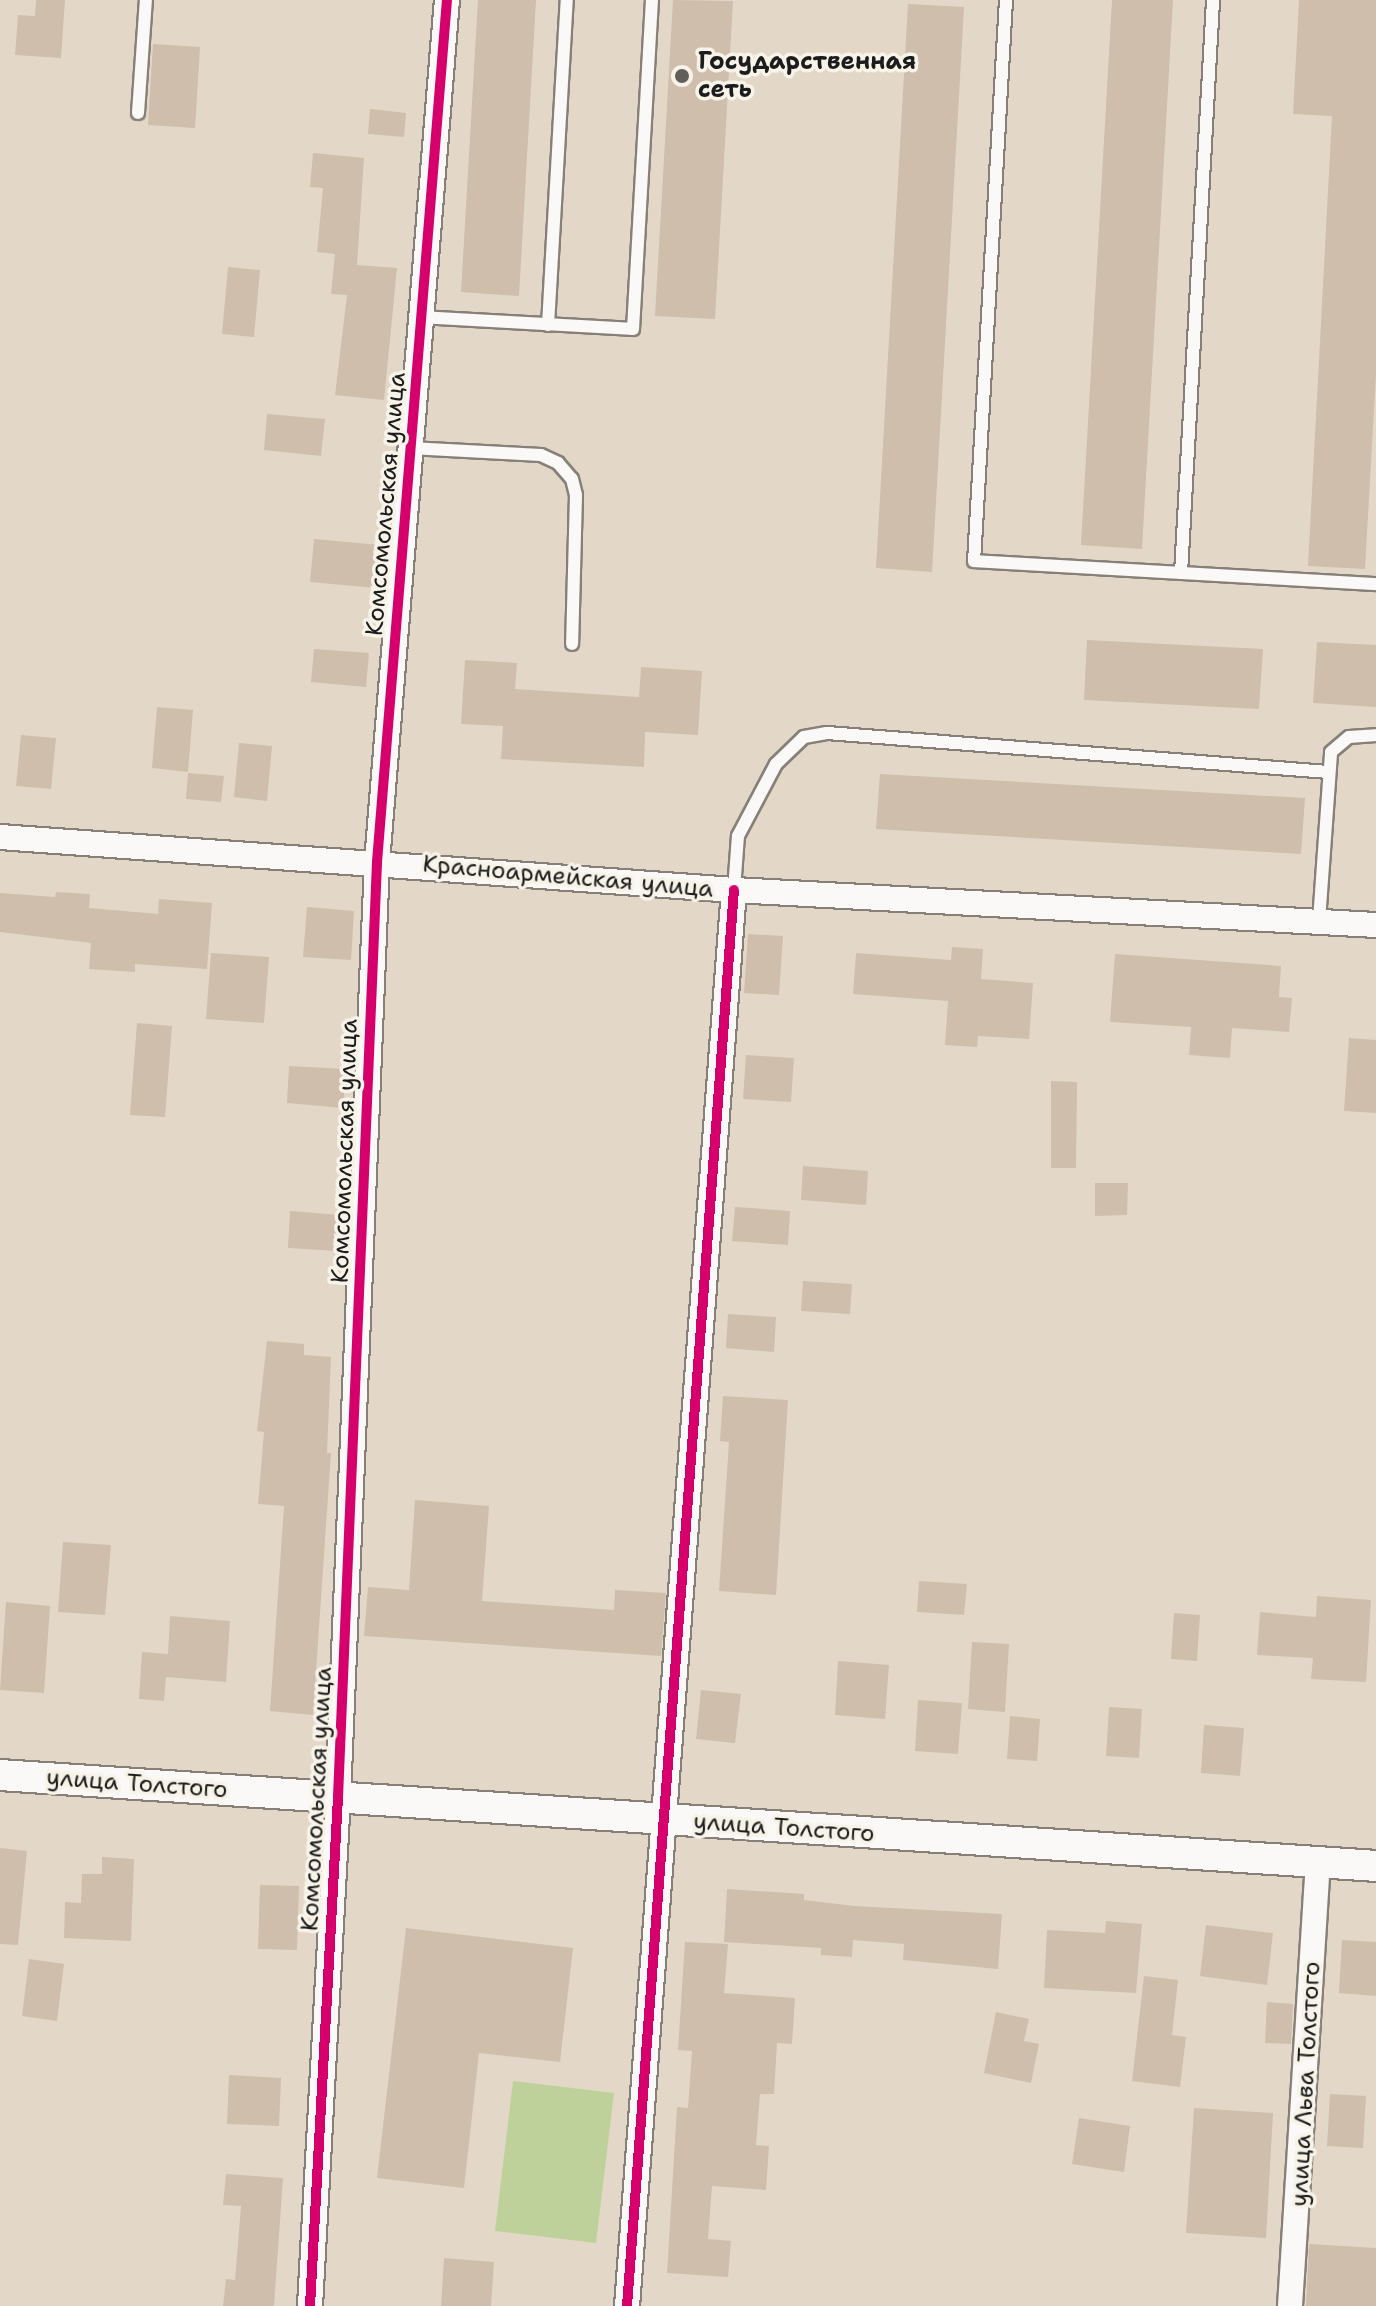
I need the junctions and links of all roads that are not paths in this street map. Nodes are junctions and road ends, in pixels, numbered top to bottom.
1 (146, 0) edge
2 (447, 0) edge
3 (567, 0) edge
4 (652, 0) edge
5 (1006, 0) edge
6 (1213, 0) edge
7 (138, 113) dead end
8 (421, 317) junction
9 (548, 325) junction
10 (410, 448) junction
11 (1181, 573) junction
12 (1376, 584) edge
13 (572, 644) dead end
14 (1376, 735) edge
15 (1328, 772) junction
16 (0, 837) edge
17 (377, 862) junction
18 (734, 890) junction
19 (1319, 921) junction
20 (1376, 925) edge
21 (0, 1775) edge
22 (338, 1797) junction
23 (664, 1820) junction
24 (1318, 1862) junction
25 (1376, 1866) edge
26 (310, 2306) edge
27 (627, 2306) edge
28 (1290, 2306) edge

1 - 7 lane
2 - 8 street, Комсомольская улица
3 - 9 lane
4 - 9 lane
5 - 11 lane
6 - 11 lane
8 - 9 lane
8 - 10 street, Комсомольская улица
10 - 13 lane
10 - 17 street, Комсомольская улица
11 - 12 lane
14 - 15 lane
15 - 18 lane
15 - 19 lane
16 - 17 street, Красноармейская улица
17 - 18 street, Красноармейская улица
17 - 22 street, Комсомольская улица
18 - 19 street, Красноармейская улица
18 - 23 street
19 - 20 street, Красноармейская улица
21 - 22 street, улица Толстого
22 - 23 street, улица Толстого
22 - 26 street, Комсомольская улица
23 - 24 street, улица Толстого
23 - 27 street
24 - 25 street, улица Толстого
24 - 28 street, улица Льва Толстого

